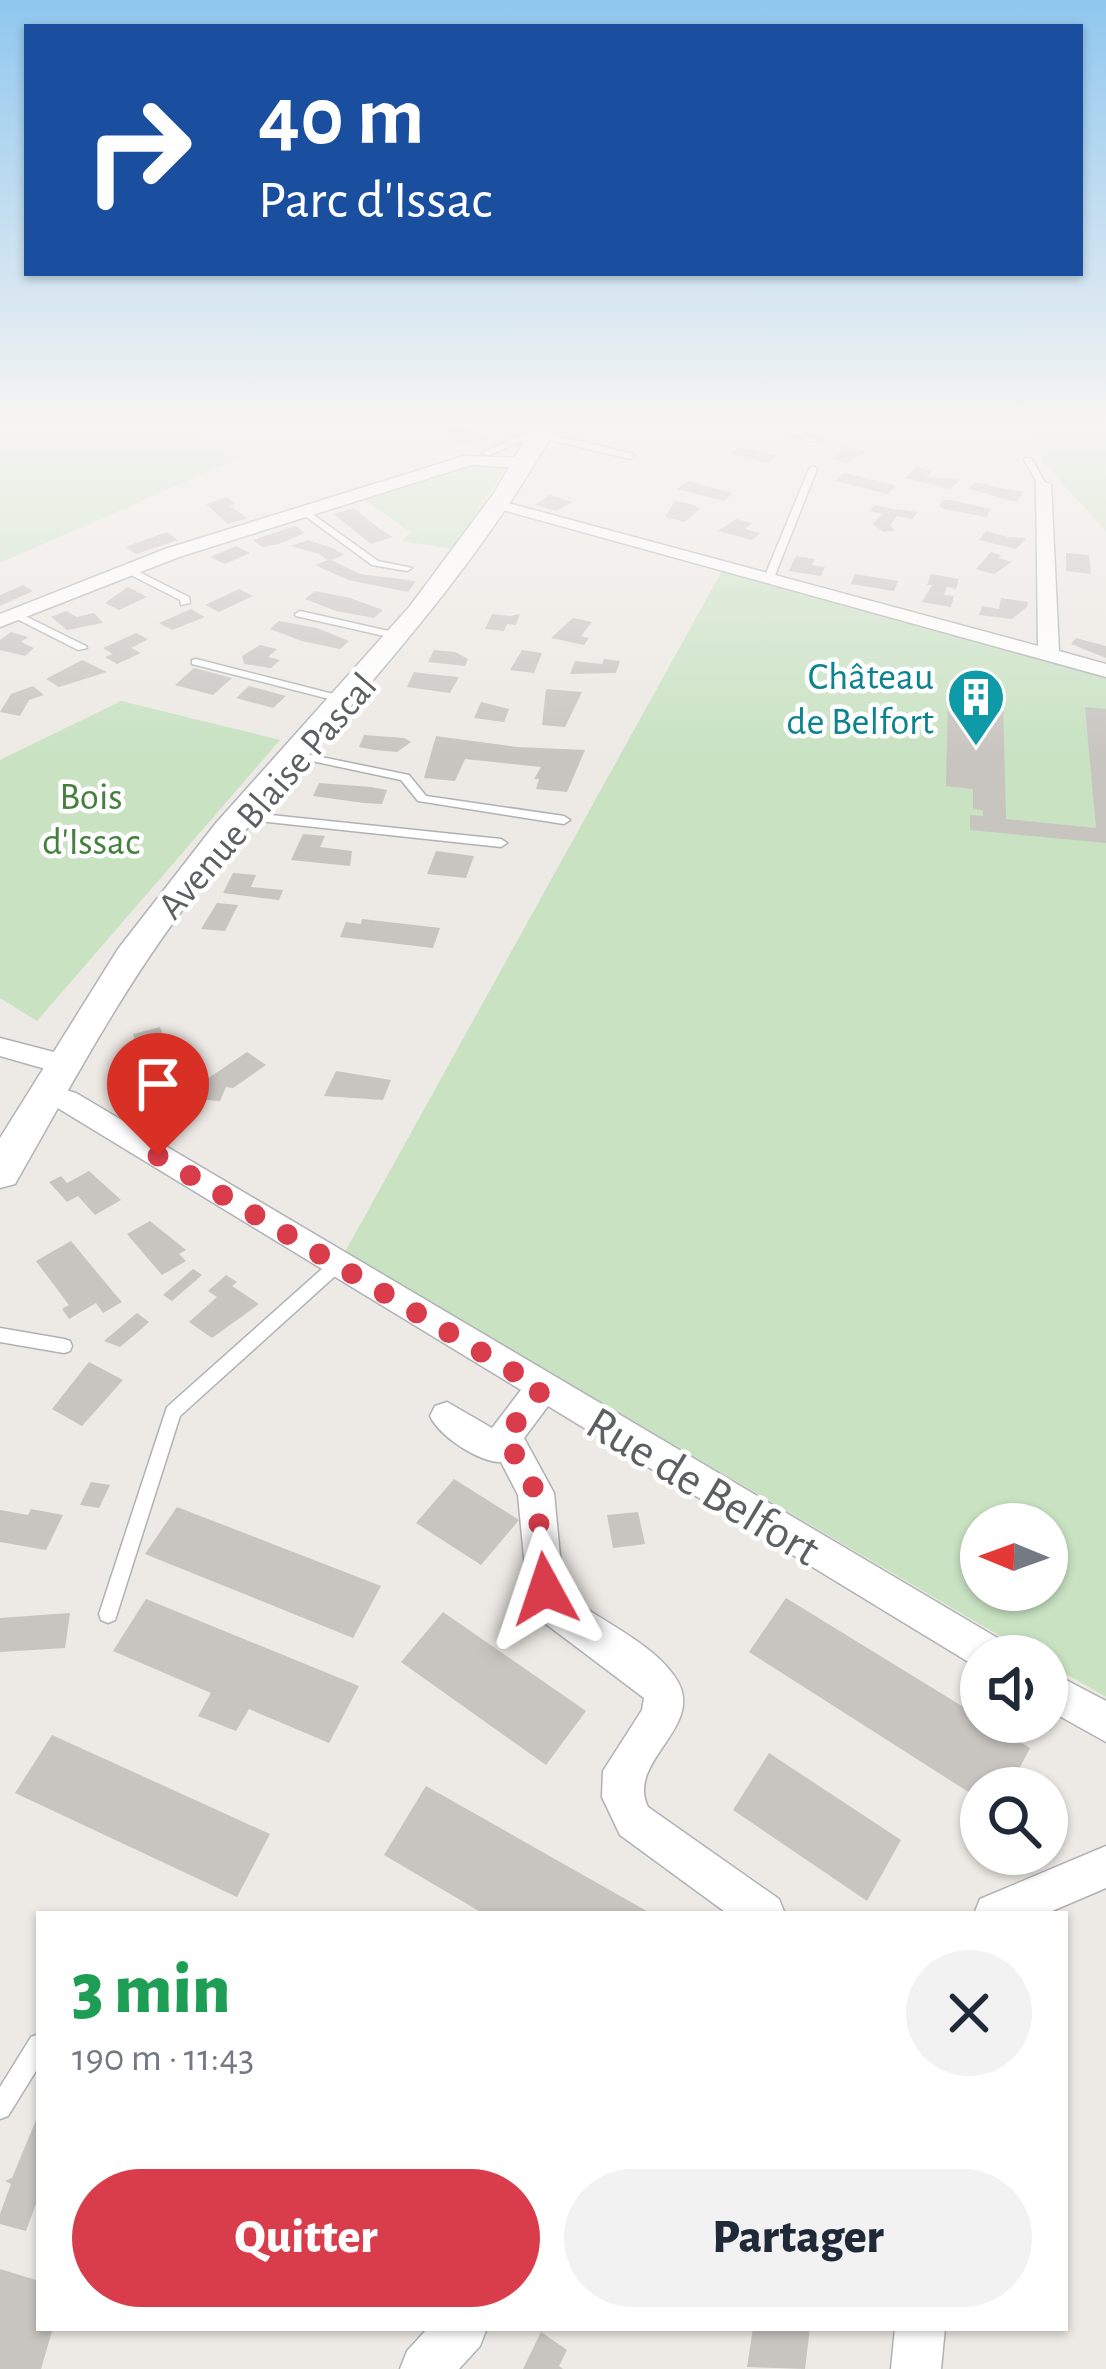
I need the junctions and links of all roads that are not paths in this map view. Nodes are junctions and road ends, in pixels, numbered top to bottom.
1 (226, 537) edge
2 (340, 537) edge
3 (478, 537) edge
4 (615, 537) edge
5 (786, 537) edge
6 (1044, 537) edge
7 (407, 568) dead end
8 (126, 569) junction
9 (769, 578) junction
10 (185, 603) dead end
11 (300, 614) dead end
12 (8, 618) edge
13 (403, 638) junction
14 (82, 647) dead end
15 (1049, 655) junction
16 (196, 662) dead end
17 (1106, 671) edge
18 (347, 700) junction
19 (297, 755) junction
20 (242, 816) junction
21 (564, 820) dead end
22 (502, 843) dead end
23 (0, 1048) edge
24 (63, 1064) junction
25 (45, 1094) junction
26 (0, 1173) edge
27 (338, 1264) junction
28 (0, 1335) edge
29 (64, 1346) dead end
30 (542, 1389) junction
31 (447, 1416) dead end
32 (505, 1437) junction
33 (108, 1614) dead end
34 (960, 1636) edge
35 (1068, 1700) edge
36 (1106, 1723) edge
37 (1106, 1868) edge
38 (760, 1911) edge
39 (1002, 1911) edge
40 (36, 2049) edge
41 (0, 2108) edge
42 (459, 2331) edge
43 (920, 2331) edge
44 (425, 2369) edge
45 (916, 2369) edge

1 - 8 street
2 - 7 lane
3 - 13 main road, Avenue Blaise Pascal
4 - 9 street
5 - 9 lane
6 - 15 street
8 - 10 lane
8 - 12 street
9 - 15 street
11 - 13 lane
12 - 14 lane
13 - 18 main road, Avenue Blaise Pascal
15 - 17 street
16 - 18 lane
18 - 19 main road, Avenue Blaise Pascal
19 - 20 main road, Avenue Blaise Pascal
19 - 21 lane
20 - 22 lane
20 - 24 main road, Avenue Blaise Pascal
23 - 24 street
24 - 25 main road, Avenue Blaise Pascal
25 - 26 main road, Avenue Blaise Pascal
25 - 27 street, Rue de Belfort
27 - 30 street, Rue de Belfort
27 - 33 lane
28 - 29 lane
30 - 32 street
30 - 34 street, Rue de Belfort
31 - 32 street
32 - 38 street
35 - 36 street
37 - 39 street
40 - 41 lane
42 - 44 street
43 - 45 street

